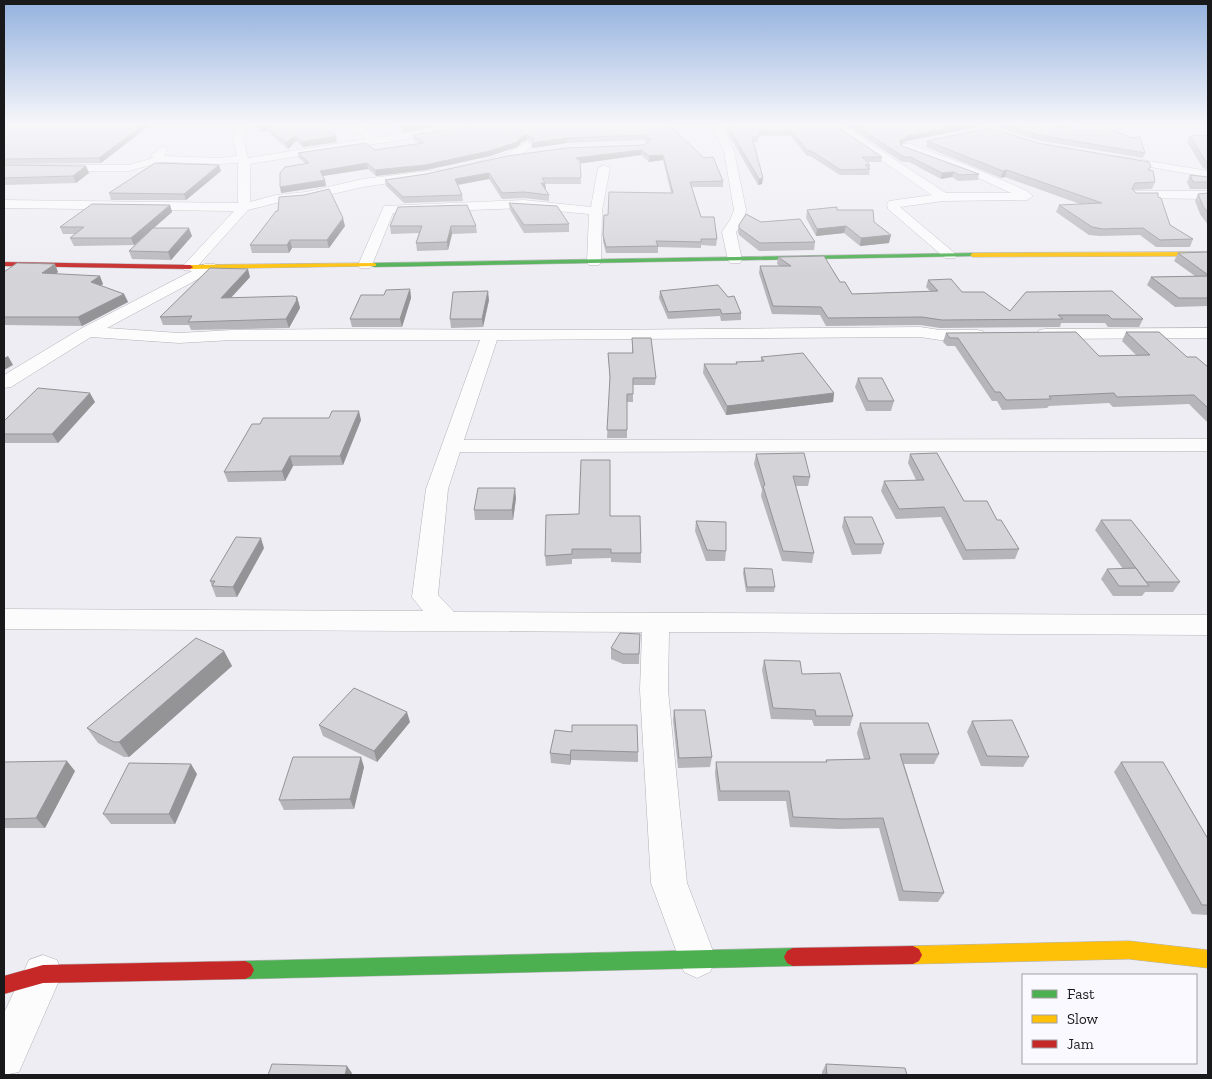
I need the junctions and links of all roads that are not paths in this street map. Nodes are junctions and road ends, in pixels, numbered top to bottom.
1 (244, 175) edge
2 (415, 175) edge
3 (602, 175) edge
4 (734, 175) edge
5 (911, 175) edge
6 (981, 175) edge
7 (1208, 194) edge
8 (1137, 195) edge
9 (943, 197) junction
10 (4, 204) edge
11 (244, 207) junction
12 (596, 211) junction
13 (950, 254) junction
14 (1208, 254) edge
15 (735, 260) junction
16 (594, 262) junction
17 (4, 264) edge
18 (365, 265) junction
19 (189, 267) junction
20 (210, 267) junction
21 (88, 332) junction
22 (1208, 333) edge
23 (490, 334) junction
24 (1029, 334) edge
25 (990, 335) edge
26 (4, 361) edge
27 (29, 368) junction
28 (4, 384) edge
29 (1208, 445) edge
30 (452, 446) junction
31 (4, 619) edge
32 (447, 621) junction
33 (656, 622) junction
34 (1208, 625) edge
35 (697, 959) junction
36 (1208, 959) edge
37 (43, 974) junction
38 (4, 985) edge
39 (4, 1057) edge

1 - 11 street
2 - 11 street
3 - 12 street
4 - 15 street
5 - 9 street
6 - 9 street
7 - 8 street
9 - 13 street
10 - 11 street
11 - 19 street
12 - 16 street
12 - 18 street
13 - 14 street
13 - 15 street
15 - 16 street
16 - 18 street
17 - 19 street
18 - 20 street
19 - 20 street
20 - 21 street
21 - 23 street
21 - 27 street
22 - 24 street
23 - 25 street
23 - 30 street
26 - 27 street
27 - 28 street
29 - 30 street
30 - 32 street
31 - 32 street
32 - 33 street
33 - 34 street
33 - 35 street
35 - 36 street
35 - 37 street
37 - 38 street
37 - 39 street

